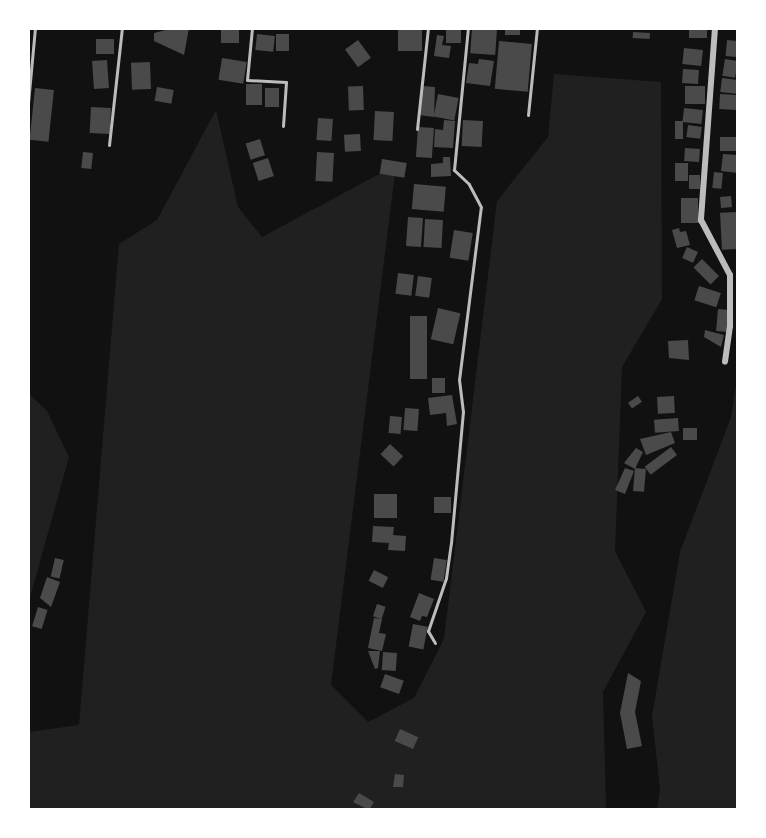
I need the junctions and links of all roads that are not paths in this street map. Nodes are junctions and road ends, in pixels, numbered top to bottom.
1 (35, 28) edge
2 (122, 28) edge
3 (252, 28) edge
4 (428, 28) edge
5 (468, 28) edge
6 (537, 28) edge
7 (715, 28) edge
8 (28, 103) edge
9 (528, 115) dead end
10 (283, 126) dead end
11 (417, 129) dead end
12 (109, 145) dead end
13 (724, 362) dead end
14 (435, 643) dead end

1 - 8 lane
2 - 12 lane
3 - 10 lane
4 - 11 lane
5 - 14 lane
6 - 9 lane
7 - 13 street

